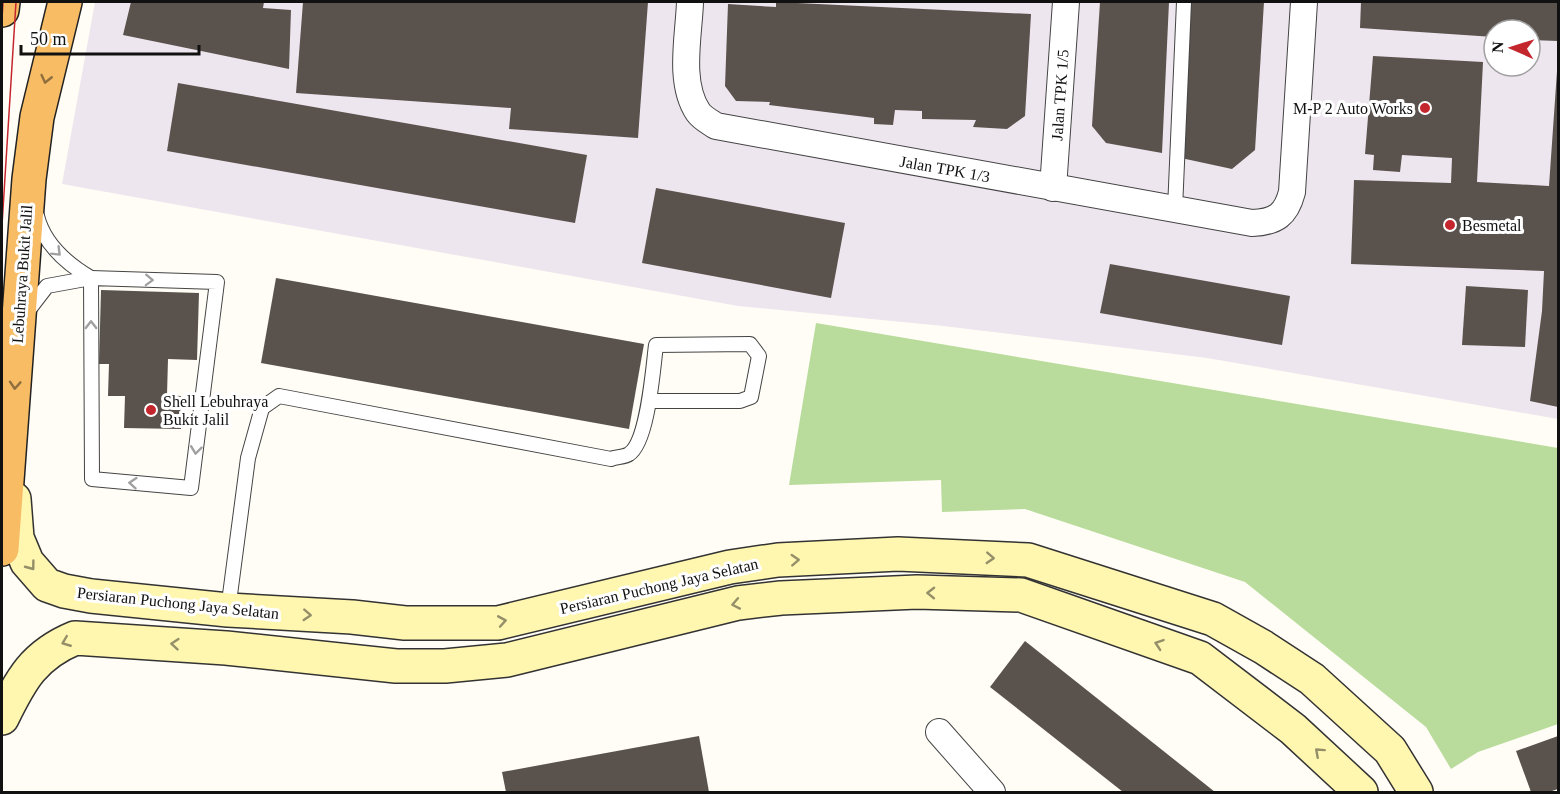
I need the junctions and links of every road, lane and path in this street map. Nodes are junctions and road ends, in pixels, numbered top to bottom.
1 (3, 2) edge
2 (65, 2) edge
3 (690, 2) edge
4 (1066, 2) edge
5 (1184, 2) edge
6 (1304, 2) edge
7 (2, 10) edge
8 (29, 179) junction
9 (1053, 188) junction
10 (1175, 209) junction
11 (91, 278) junction
12 (18, 327) junction
13 (649, 401) junction
14 (10, 448) junction
15 (2, 549) edge
16 (228, 610) junction
17 (226, 648) junction
18 (2, 718) edge
19 (939, 732) dead end
20 (992, 792) edge
21 (1361, 792) edge
22 (1416, 792) edge

1 - 7 highway
2 -> 8 highway, Lebuhraya Bukit Jalil
3 - 9 street, Jalan TPK 1/3
4 - 9 street, Jalan TPK 1/5
5 - 10 lane
6 - 10 street, Jalan TPK 1/3
8 -> 11 lane
8 - 12 highway, Lebuhraya Bukit Jalil
9 - 10 street, Jalan TPK 1/3
11 -> 11 lane
11 - 12 lane
12 -> 14 highway, Lebuhraya Bukit Jalil
13 - 13 lane
13 - 16 lane
14 - 15 highway, Lebuhraya Bukit Jalil
14 -> 16 main road, Persiaran Puchong Jaya Selatan
16 - 17 main road
16 -> 22 main road, Persiaran Puchong Jaya Selatan
17 -> 18 main road
21 -> 17 main road
19 - 20 street

